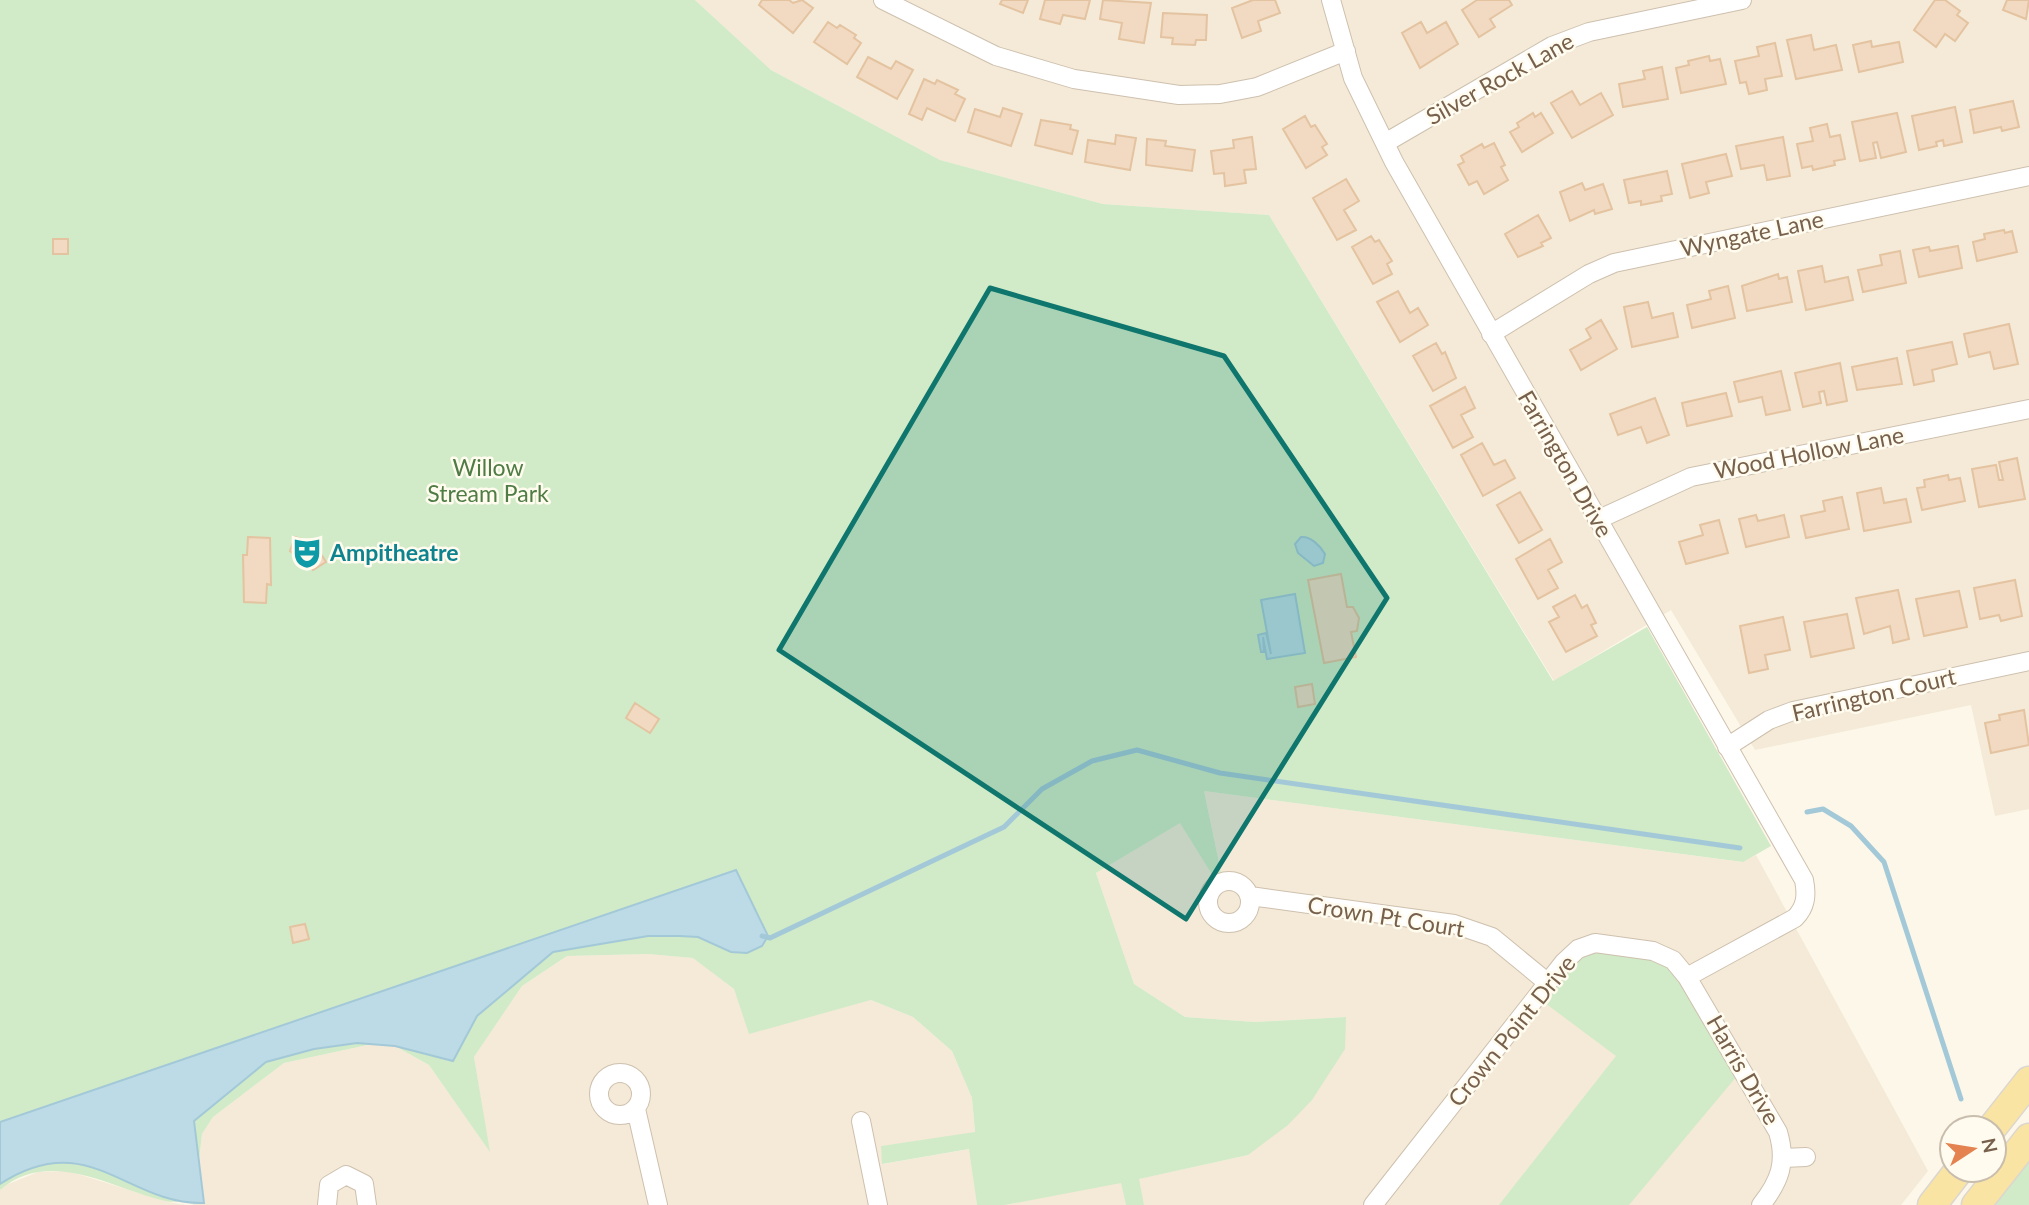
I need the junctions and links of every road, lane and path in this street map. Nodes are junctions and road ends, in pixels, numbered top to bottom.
1 (883, 0) edge
2 (1331, 0) edge
3 (1742, 0) edge
4 (1346, 51) junction
5 (1385, 143) junction
6 (2029, 176) edge
7 (1491, 334) junction
8 (2029, 409) edge
9 (1597, 520) junction
10 (2029, 661) edge
11 (1727, 747) junction
12 (1250, 896) dead end
13 (1687, 977) junction
14 (1548, 983) junction
15 (2029, 1081) edge
16 (636, 1109) dead end
17 (2003, 1114) edge
18 (861, 1121) dead end
19 (2029, 1138) edge
20 (1806, 1157) dead end
21 (1783, 1158) junction
22 (1948, 1184) edge
23 (327, 1205) edge
24 (367, 1205) edge
25 (658, 1205) edge
26 (878, 1205) edge
27 (1373, 1205) edge
28 (1761, 1205) edge
29 (1932, 1205) edge
30 (1976, 1205) edge

1 - 4 street
2 - 4 street, Farrington Drive
3 - 5 street, Silver Rock Lane
4 - 5 street, Farrington Drive
5 - 7 street, Farrington Drive
6 - 7 street, Wyngate Lane
7 - 9 street, Farrington Drive
8 - 9 street, Wood Hollow Lane
9 - 11 street, Farrington Drive
10 - 11 street, Farrington Court
11 - 13 street, Farrington Drive
12 - 14 street, Crown Pt Court
13 - 14 street, Crown Point Drive
13 - 21 street, Harris Drive
14 - 27 street, Crown Point Drive
15 - 17 main road
16 - 25 street
18 - 26 street
19 - 30 main road
20 - 21 street
21 - 28 street
22 - 29 main road
23 - 24 street

